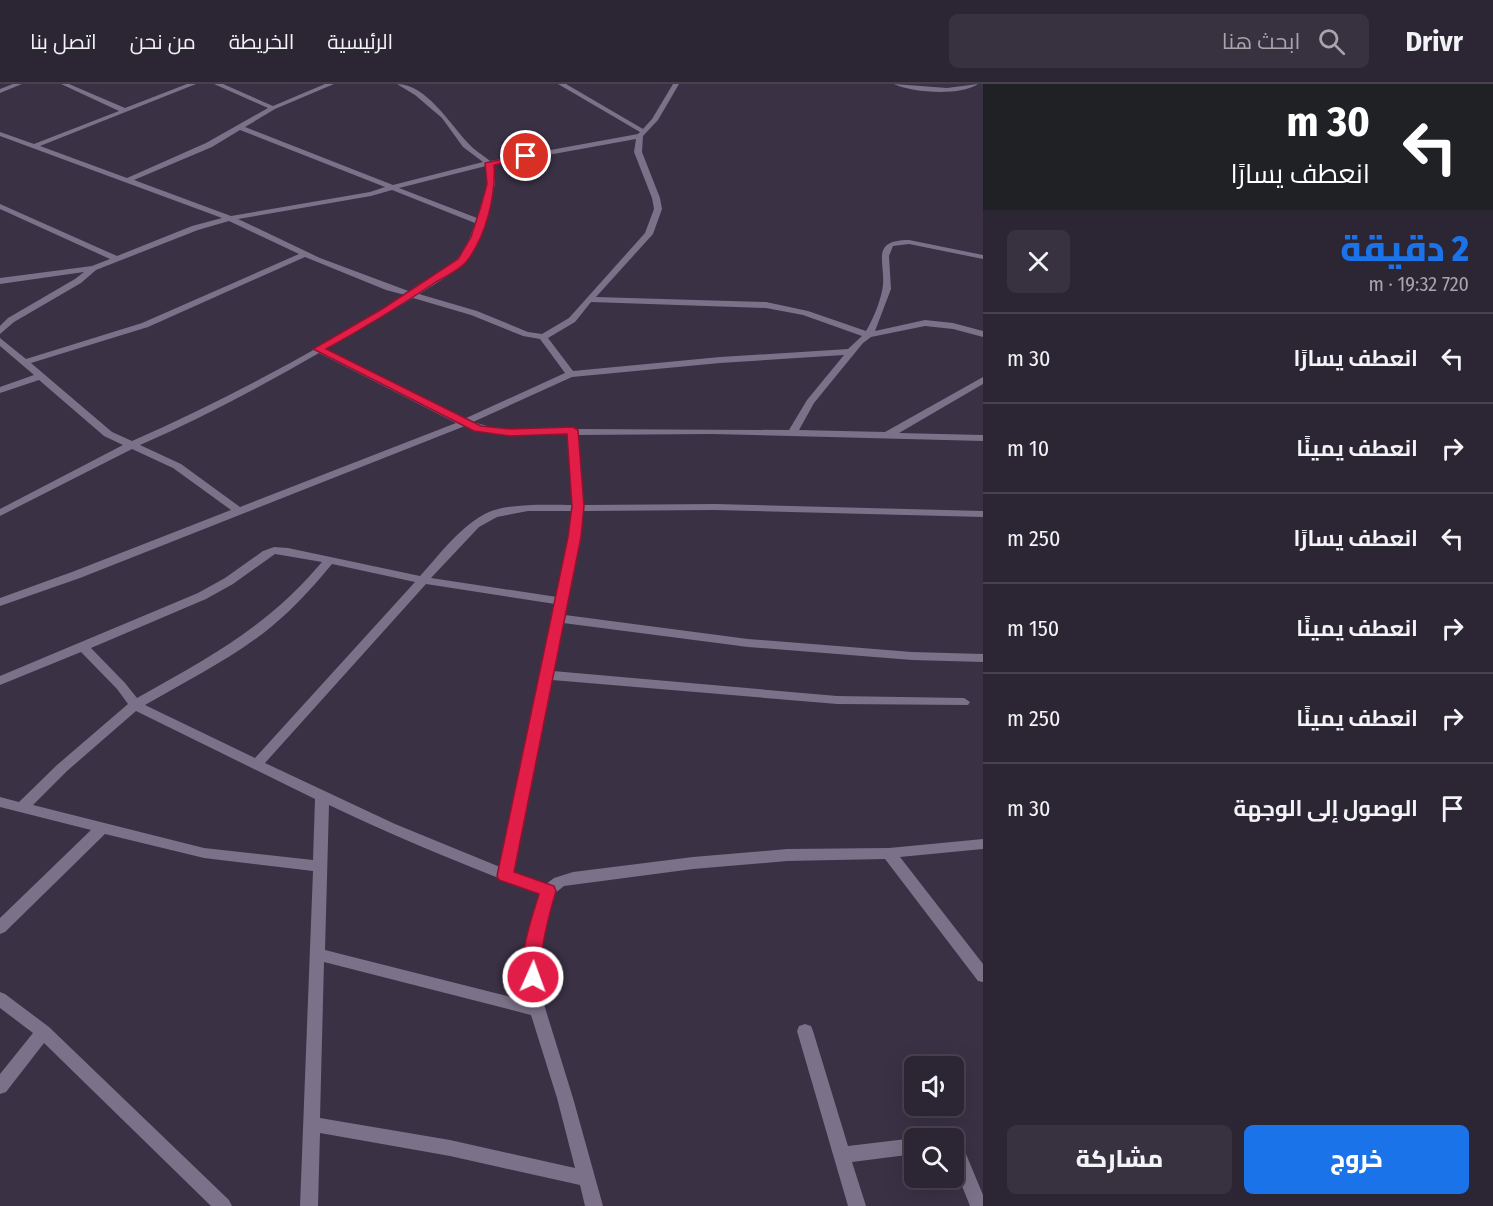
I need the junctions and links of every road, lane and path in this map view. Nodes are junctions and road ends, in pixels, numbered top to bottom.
1 (8, 84) edge
2 (19, 84) edge
3 (64, 84) edge
4 (193, 84) edge
5 (217, 84) edge
6 (331, 84) edge
7 (400, 84) edge
8 (561, 84) edge
9 (676, 84) edge
10 (897, 84) edge
11 (975, 84) edge
12 (0, 89) edge
13 (273, 108) junction
14 (126, 111) junction
15 (240, 128) junction
16 (0, 134) edge
17 (642, 134) junction
18 (35, 146) junction
19 (489, 163) junction
20 (129, 180) junction
21 (394, 187) junction
22 (0, 206) edge
23 (230, 218) junction
24 (480, 222) junction
25 (306, 254) junction
26 (983, 257) edge
27 (116, 258) junction
28 (93, 268) junction
29 (0, 281) edge
30 (411, 294) junction
31 (589, 299) junction
32 (0, 332) edge
33 (983, 334) edge
34 (869, 335) junction
35 (543, 337) junction
36 (0, 341) edge
37 (318, 349) junction
38 (851, 352) junction
39 (26, 362) junction
40 (570, 374) junction
41 (41, 376) junction
42 (983, 380) edge
43 (0, 390) edge
44 (464, 423) junction
45 (573, 430) junction
46 (793, 432) junction
47 (887, 436) junction
48 (983, 438) edge
49 (129, 446) junction
50 (578, 506) junction
51 (239, 511) junction
52 (0, 513) edge
53 (983, 514) edge
54 (329, 560) junction
55 (423, 580) junction
56 (561, 601) junction
57 (0, 602) edge
58 (557, 618) junction
59 (83, 647) junction
60 (983, 658) edge
61 (546, 675) junction
62 (0, 681) edge
63 (964, 702) dead end
64 (135, 705) junction
65 (255, 765) junction
66 (322, 797) junction
67 (0, 802) edge
68 (22, 807) junction
69 (103, 827) junction
70 (983, 844) edge
71 (889, 853) junction
72 (319, 866) junction
73 (505, 876) junction
74 (548, 891) junction
75 (0, 928) edge
76 (316, 954) junction
77 (983, 976) edge
78 (0, 999) edge
79 (538, 1010) junction
80 (805, 1031) dead end
81 (43, 1032) junction
82 (0, 1087) edge
83 (311, 1124) junction
84 (904, 1147) edge
85 (842, 1155) junction
86 (964, 1169) edge
87 (588, 1179) junction
88 (224, 1206) edge
89 (309, 1206) edge
90 (594, 1206) edge
91 (857, 1206) edge
92 (980, 1206) edge

1 - 12 street
2 - 12 street
3 - 14 street
4 - 14 street
5 - 13 street
6 - 13 street
7 - 19 street
8 - 17 street
9 - 17 street
10 - 11 street
13 - 15 street
14 - 18 street
15 - 20 street
15 - 21 street
16 - 18 street
17 - 19 street
17 - 31 street
18 - 20 street
19 - 21 street
19 - 24 street
20 - 23 street
21 - 23 street
21 - 24 street
22 - 27 street
23 - 25 street
23 - 27 street
24 - 30 street
25 - 30 street
25 - 39 street
26 - 34 street
27 - 28 street
28 - 29 street
28 - 32 street
30 - 35 street
30 - 37 street
31 - 34 street
31 - 35 street
33 - 34 street
34 - 38 street
35 - 40 street
36 - 39 street
37 - 44 street
37 - 49 street
38 - 40 street
38 - 46 street
39 - 41 street
40 - 44 street
41 - 43 street
41 - 49 street
42 - 47 street
44 - 45 street
44 - 51 street
45 - 46 street
45 - 50 street
46 - 47 street
47 - 48 street
49 - 51 street
49 - 52 street
50 - 53 street
50 - 55 street
50 - 56 street
51 - 57 street
54 - 55 street
54 - 59 street
54 - 64 street
55 - 56 street
55 - 65 street
56 - 58 street
58 - 60 street
58 - 61 street
59 - 62 street
59 - 64 street
61 - 63 street
61 - 73 street
64 - 65 street
64 - 68 street
65 - 66 street
66 - 72 street
66 - 73 street
67 - 68 street
68 - 69 street
69 - 72 street
69 - 75 street
70 - 71 street
71 - 74 street
71 - 77 street
72 - 76 street
73 - 74 street
74 - 79 street
76 - 79 street
76 - 83 street
78 - 81 street
79 - 87 street
80 - 85 street
81 - 82 street
81 - 88 street
83 - 87 street
83 - 89 street
84 - 85 street
85 - 91 street
86 - 92 street
87 - 90 street

